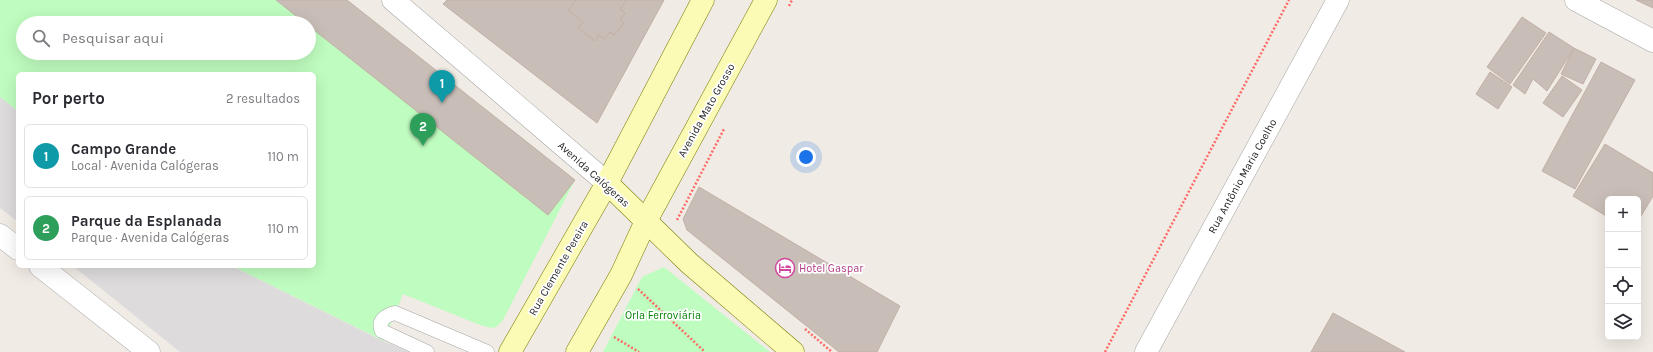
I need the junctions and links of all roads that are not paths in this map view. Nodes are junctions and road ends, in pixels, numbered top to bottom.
1 (393, 0) edge
2 (703, 0) edge
3 (766, 0) edge
4 (1338, 0) edge
5 (1576, 0) edge
6 (1653, 41) edge
7 (607, 183) junction
8 (646, 221) junction
9 (0, 234) edge
10 (16, 247) edge
11 (43, 268) edge
12 (149, 352) edge
13 (427, 352) edge
14 (487, 352) edge
15 (510, 352) edge
16 (577, 352) edge
17 (793, 352) edge
18 (1146, 352) edge

1 - 7 street, Avenida Calógeras
2 - 7 main road
3 - 8 main road, Avenida Mato Grosso
4 - 18 street, Rua Antônio Maria Coelho
5 - 6 street
7 - 8 main road, Avenida Calógeras
7 - 15 main road, Rua Clemente Pereira
8 - 16 main road
8 - 17 main road, Avenida Calógeras
9 - 10 street
11 - 12 street
13 - 14 lane

